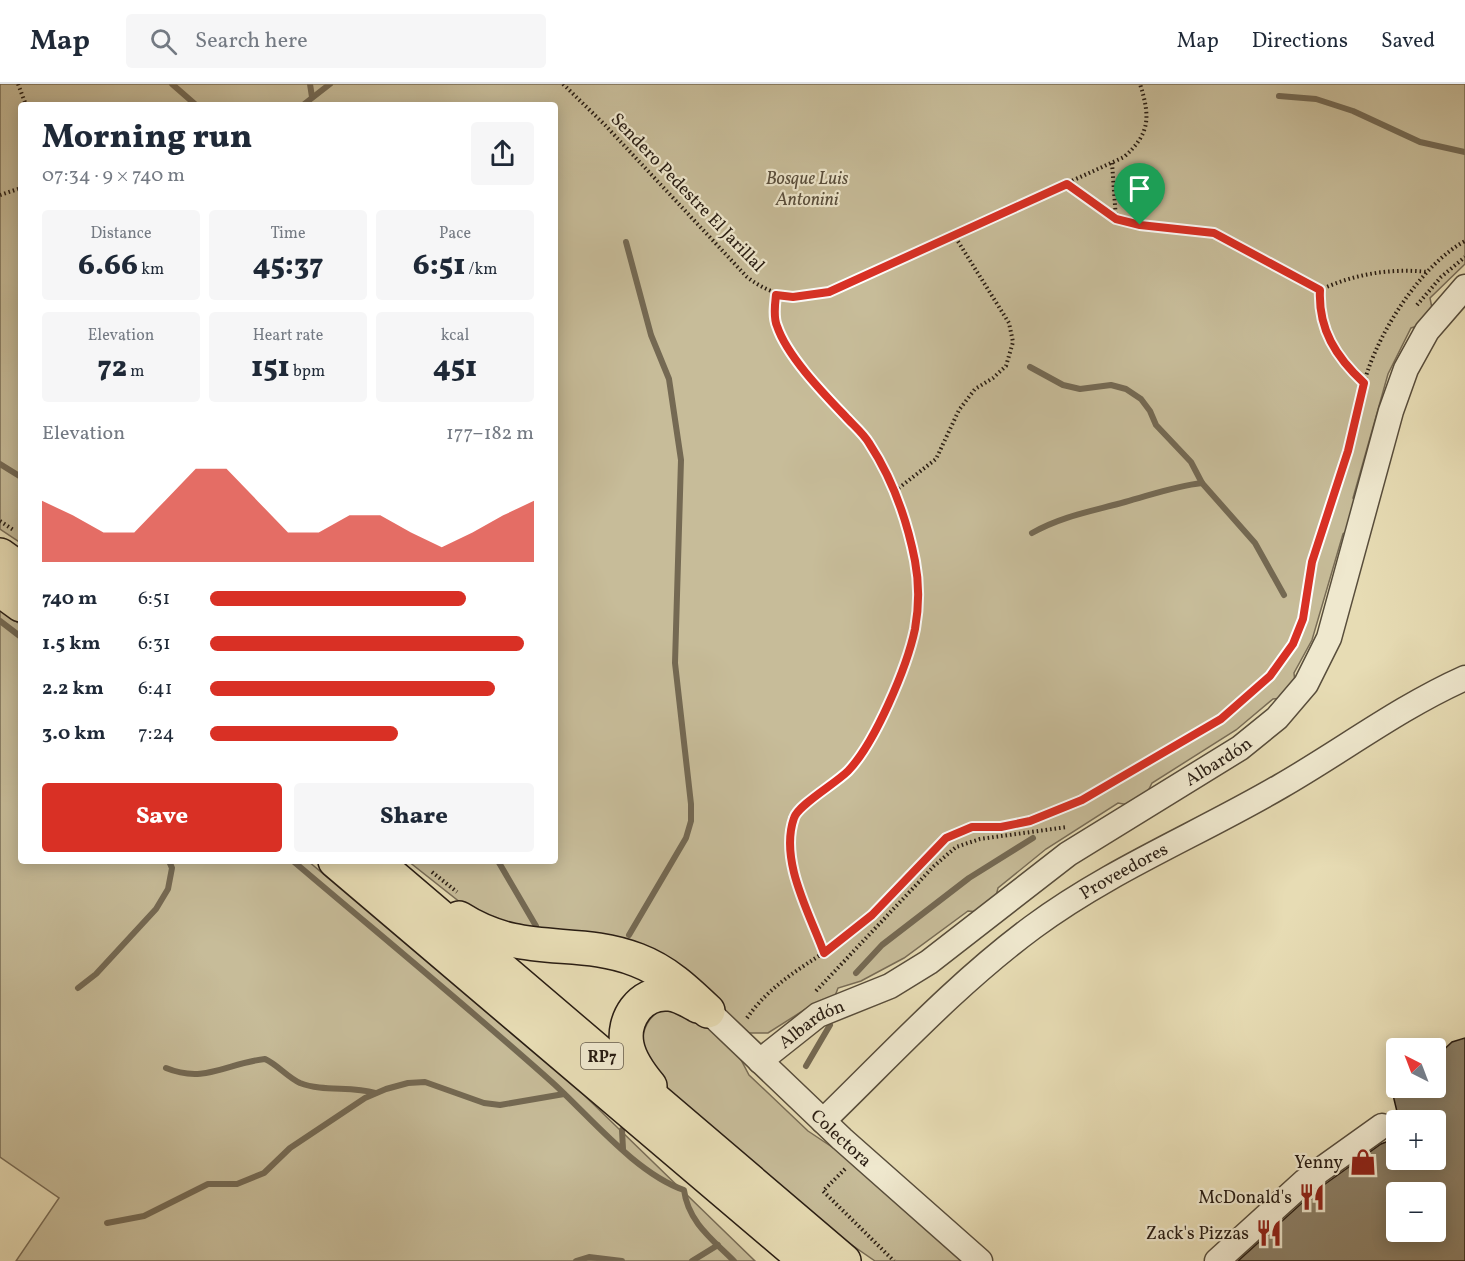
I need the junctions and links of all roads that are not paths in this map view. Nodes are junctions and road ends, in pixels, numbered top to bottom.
1 (1465, 287) edge
2 (0, 555) edge
3 (18, 568) edge
4 (0, 590) edge
5 (18, 603) edge
6 (1465, 678) edge
7 (339, 864) edge
8 (382, 867) edge
9 (708, 1011) junction
10 (760, 1060) junction
11 (823, 1121) junction
12 (1382, 1126) dead end
13 (668, 1130) junction
14 (810, 1249) edge
15 (771, 1261) edge
16 (844, 1261) edge
17 (854, 1261) edge
18 (981, 1261) edge
19 (1217, 1261) edge

1 - 10 street, Albardón
2 - 3 highway
4 - 5 highway
6 - 11 street, Proveedores
7 - 13 highway, RP7
8 - 9 highway
8 - 13 highway, RP7
9 - 10 street, Colectora
9 - 13 highway
10 - 11 street, Colectora
11 - 18 street, Colectora
12 - 19 street
13 - 14 highway, RP7
13 - 15 highway
14 - 16 highway, RP7
14 - 17 highway

